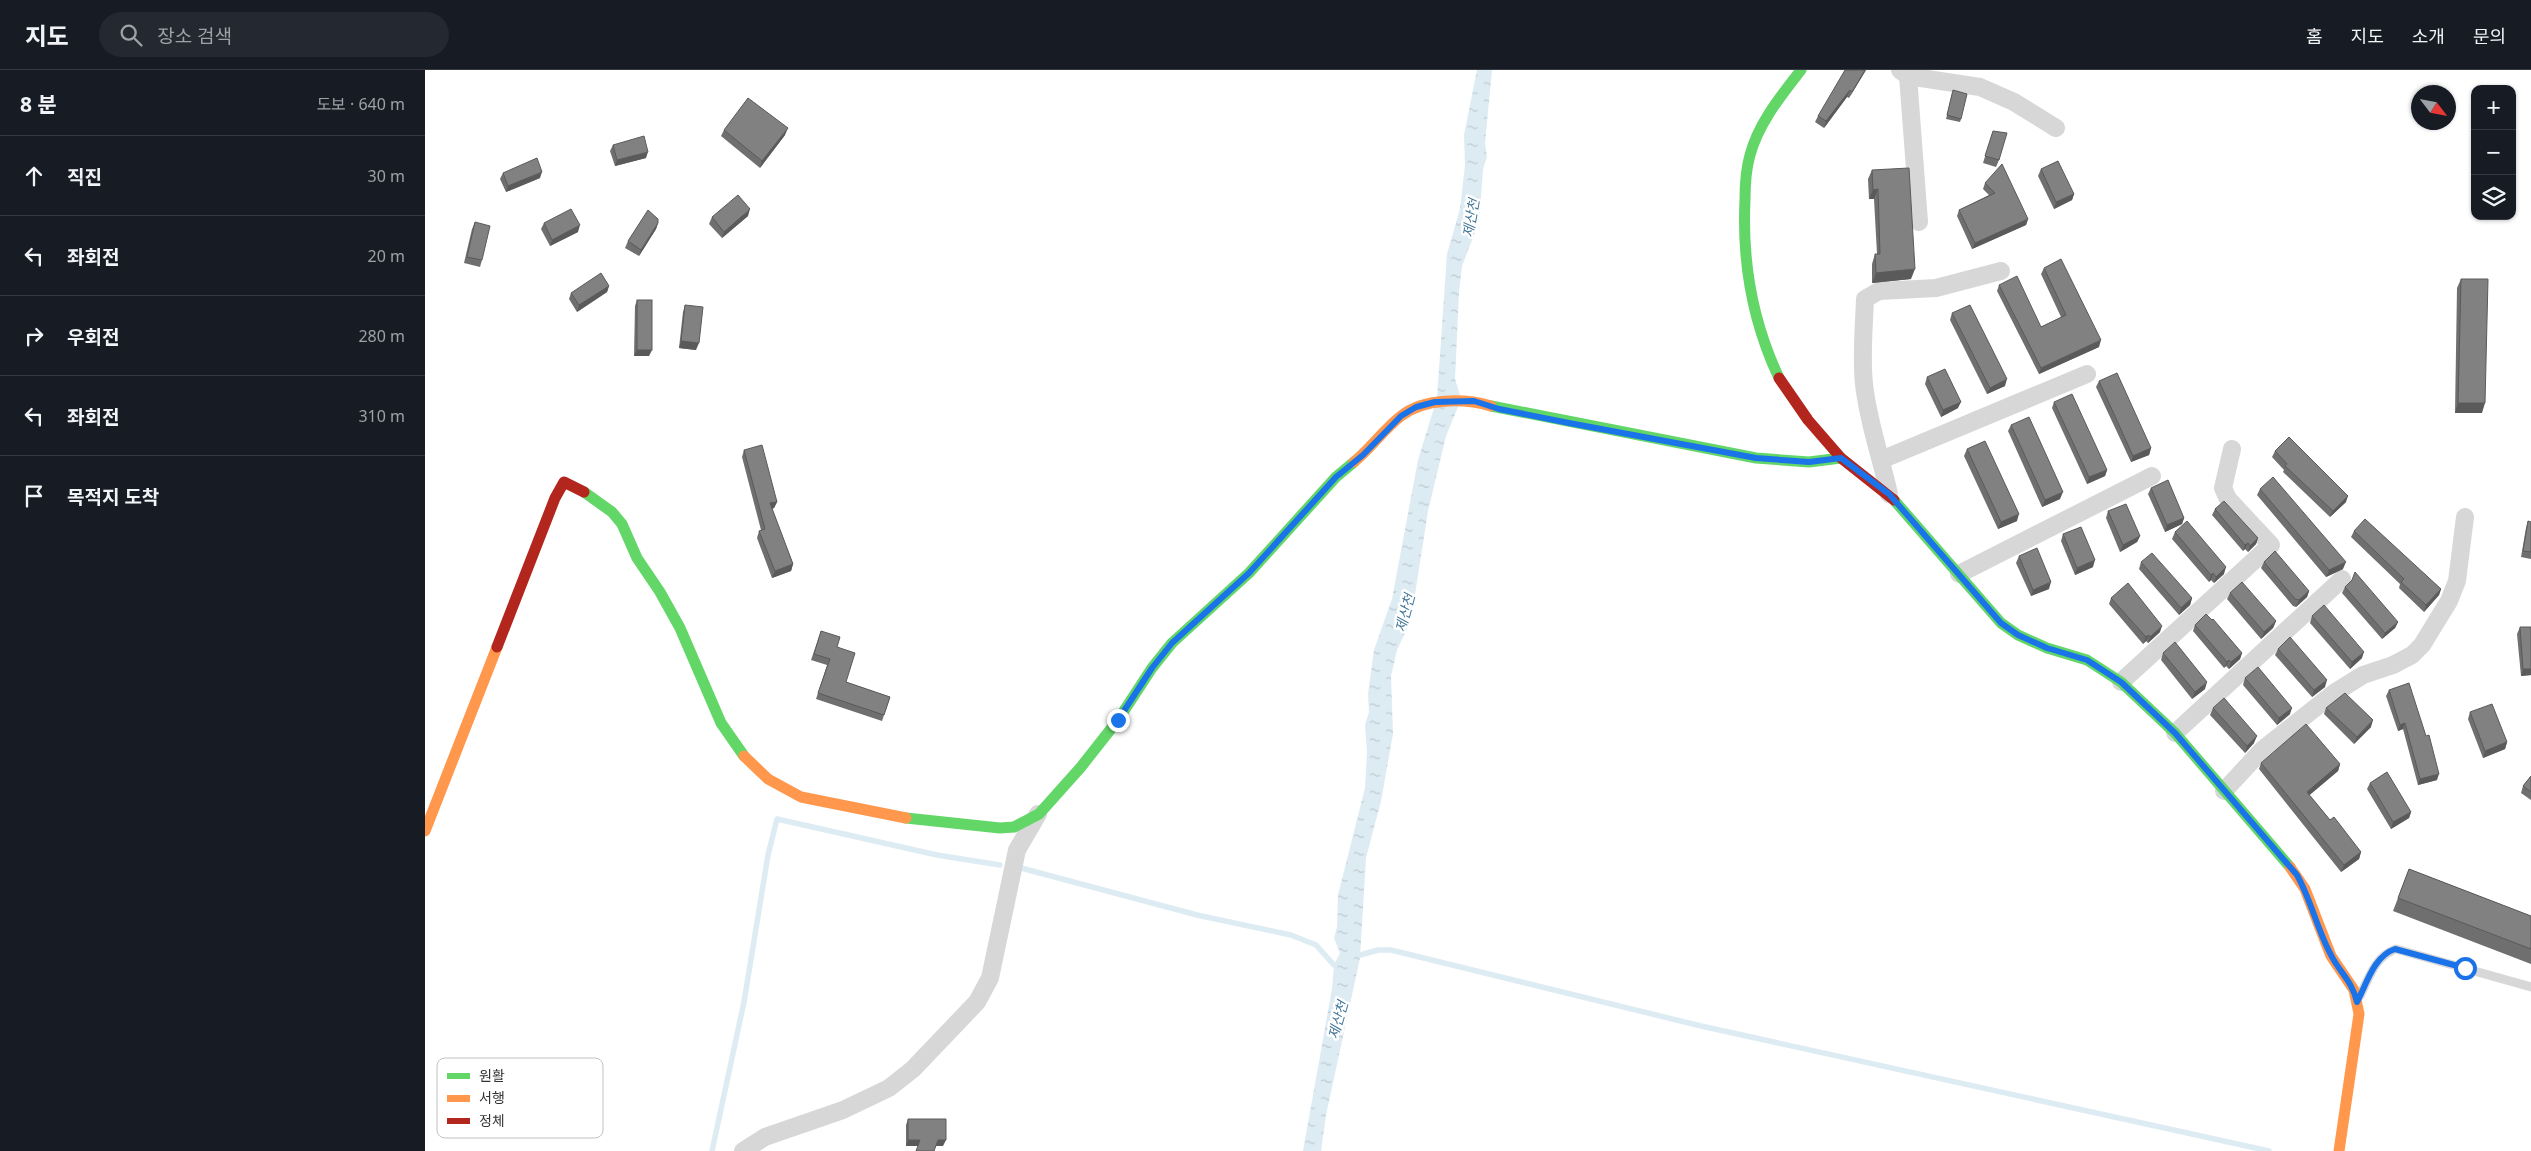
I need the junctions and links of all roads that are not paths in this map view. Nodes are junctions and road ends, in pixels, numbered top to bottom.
1 (1801, 70) edge
2 (1904, 73) edge
3 (2056, 128) dead end
4 (1919, 222) dead end
5 (2001, 271) dead end
6 (2087, 374) dead end
7 (2233, 449) dead end
8 (1841, 458) junction
9 (1881, 460) junction
10 (2152, 476) dead end
11 (1889, 494) junction
12 (2465, 517) dead end
13 (1959, 574) junction
14 (2342, 579) dead end
15 (2121, 682) junction
16 (2175, 733) junction
17 (2224, 791) junction
18 (1039, 814) junction
19 (425, 831) edge
20 (2531, 987) edge
21 (2357, 1002) junction
22 (743, 1151) edge
23 (2339, 1151) edge

1 - 8 street
2 - 3 street
2 - 4 street
5 - 9 street
6 - 9 street
7 - 15 street
8 - 11 street
8 - 18 street
9 - 11 street
10 - 13 street
11 - 13 street
12 - 17 street
13 - 15 street
14 - 16 street
15 - 16 street
16 - 17 street
17 - 21 street
18 - 19 street
18 - 22 street
20 - 21 lane
21 - 23 street

